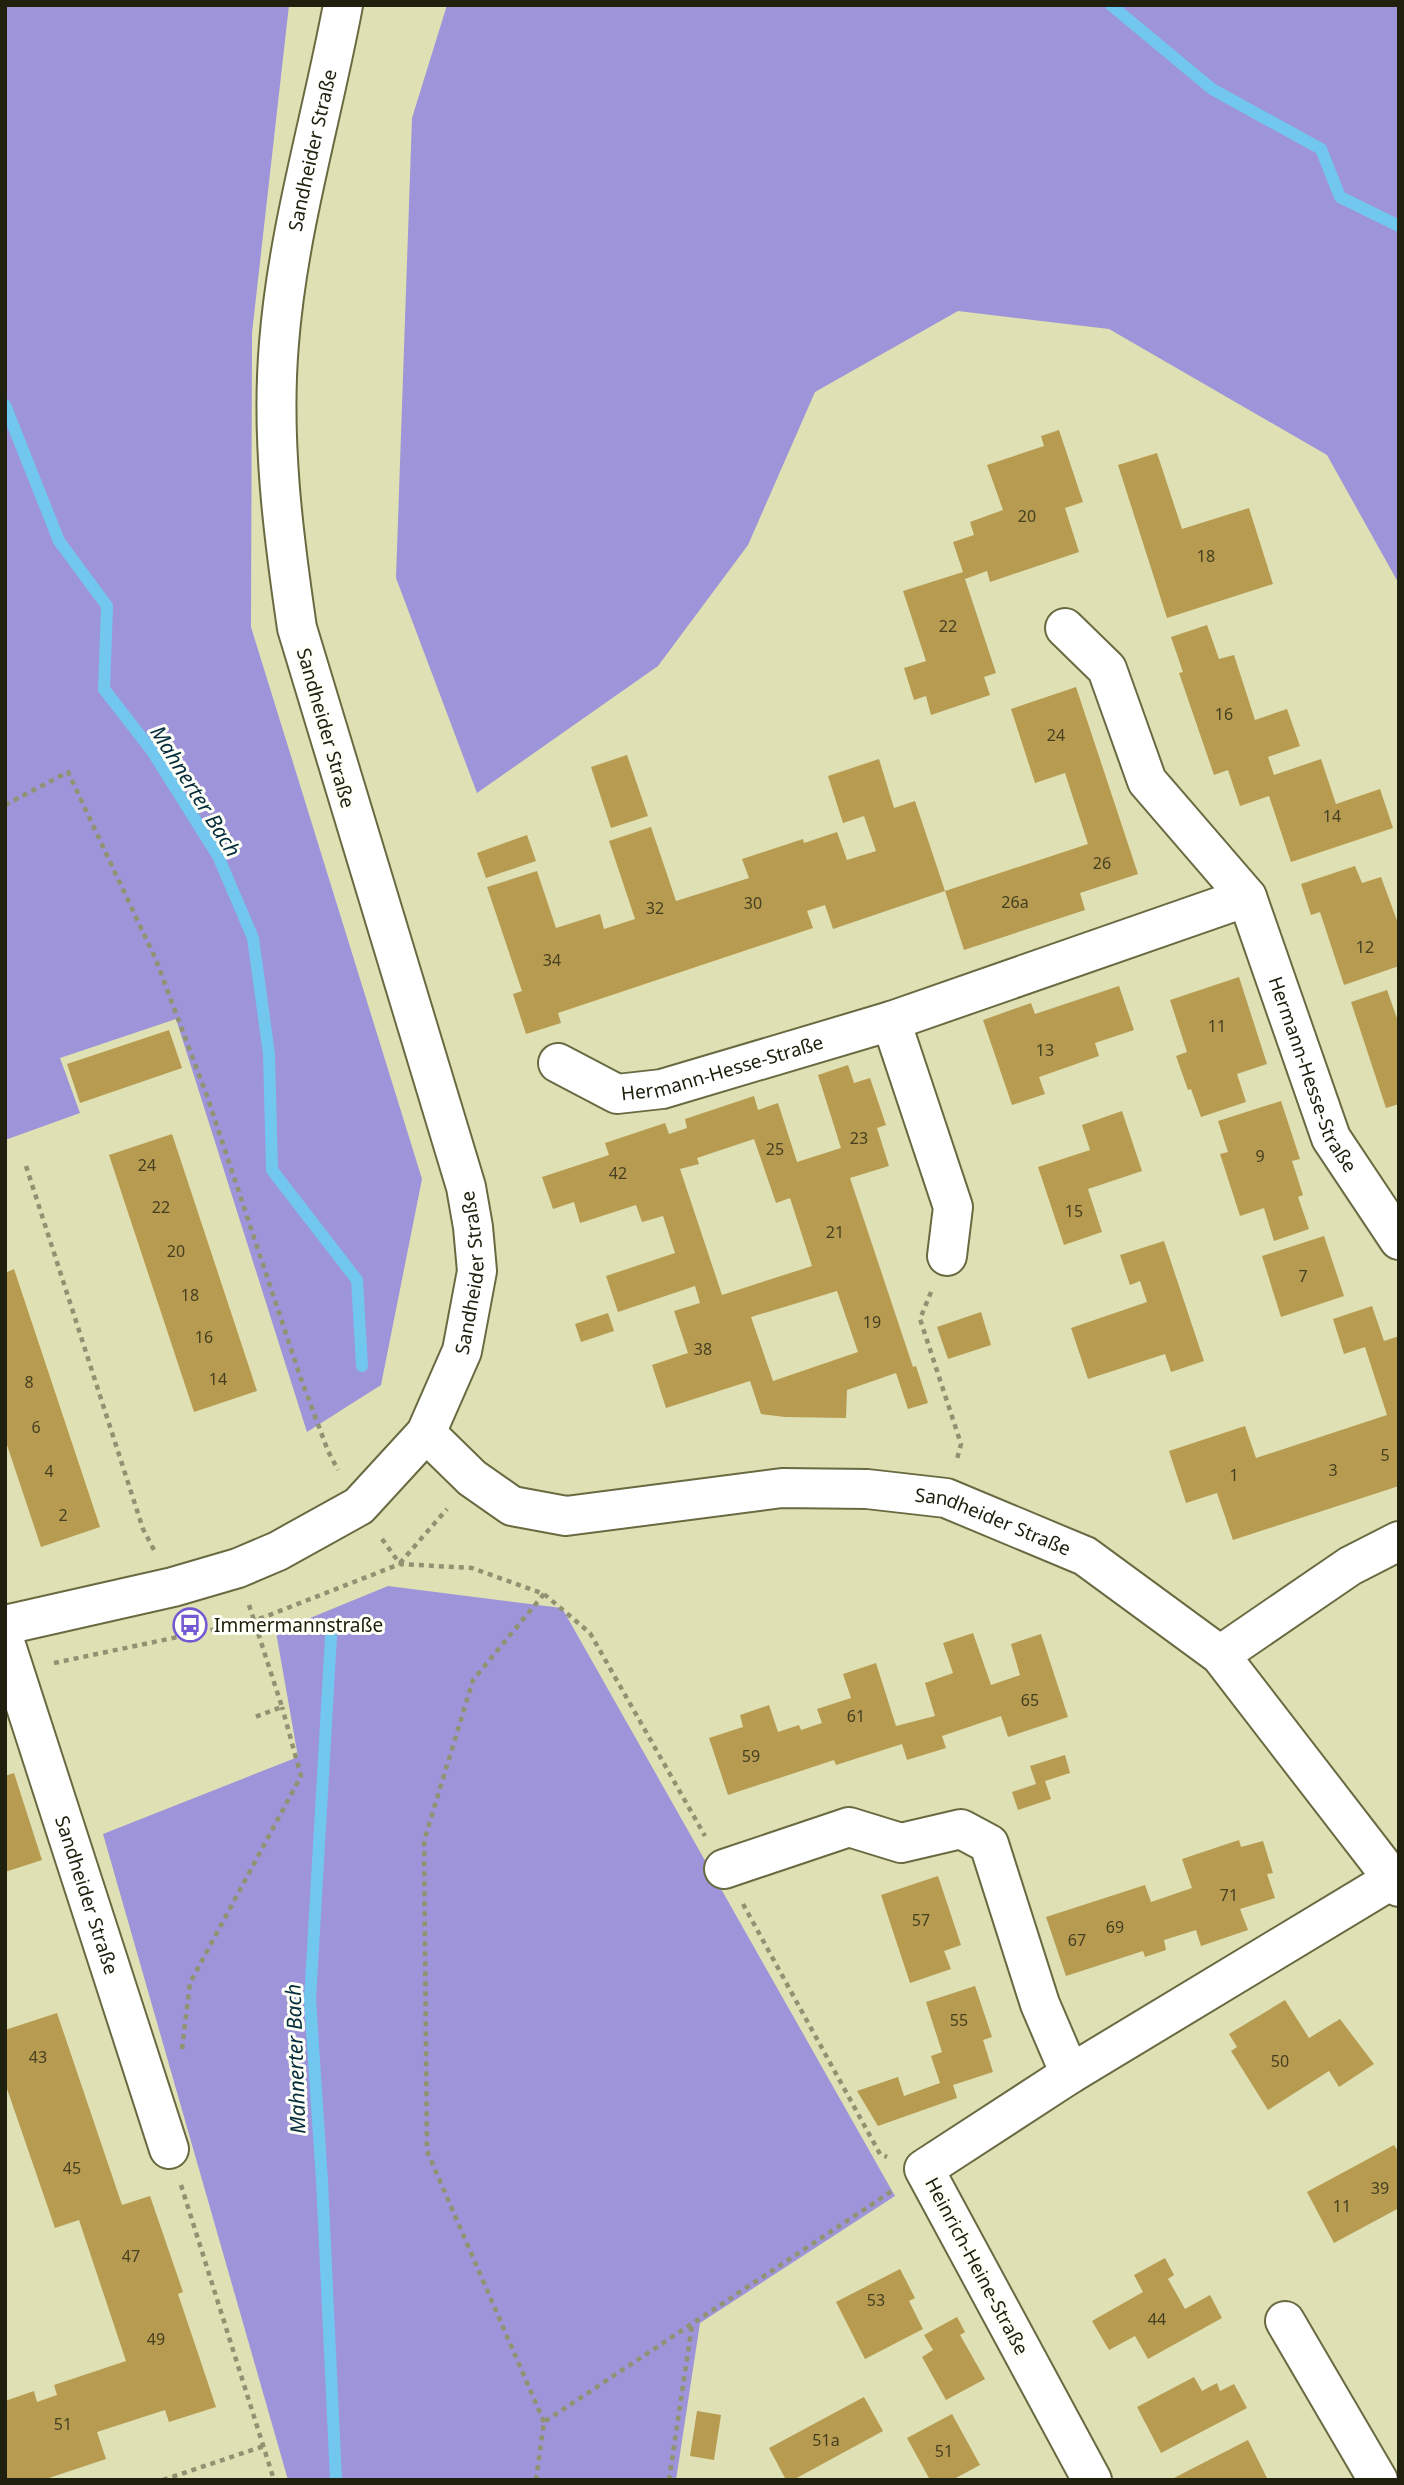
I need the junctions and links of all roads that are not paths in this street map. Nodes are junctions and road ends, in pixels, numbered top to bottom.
1 (343, 5) edge
2 (1065, 628) dead end
3 (1247, 897) junction
4 (891, 1021) junction
5 (558, 1062) dead end
6 (1399, 1240) edge
7 (947, 1256) road end
8 (426, 1433) junction
9 (1399, 1541) edge
10 (5, 1625) edge
11 (1220, 1655) junction
12 (9, 1656) edge
13 (724, 1869) road end
14 (1396, 1883) edge
15 (1070, 2074) junction
16 (169, 2149) road end
17 (1284, 2322) dead end
18 (1092, 2480) edge
19 (1378, 2480) edge

1 - 8 street, Sandheider Straße
2 - 3 street, Hermann-Hesse-Straße
3 - 4 street, Hermann-Hesse-Straße
3 - 6 street, Hermann-Hesse-Straße
4 - 5 street, Hermann-Hesse-Straße
4 - 7 street
8 - 10 street, Sandheider Straße
8 - 11 street, Sandheider Straße
9 - 11 street
11 - 14 street, Sandheider Straße
12 - 16 street, Sandheider Straße
13 - 15 street
14 - 15 street, Heinrich-Heine-Straße
15 - 18 street, Heinrich-Heine-Straße
17 - 19 street

